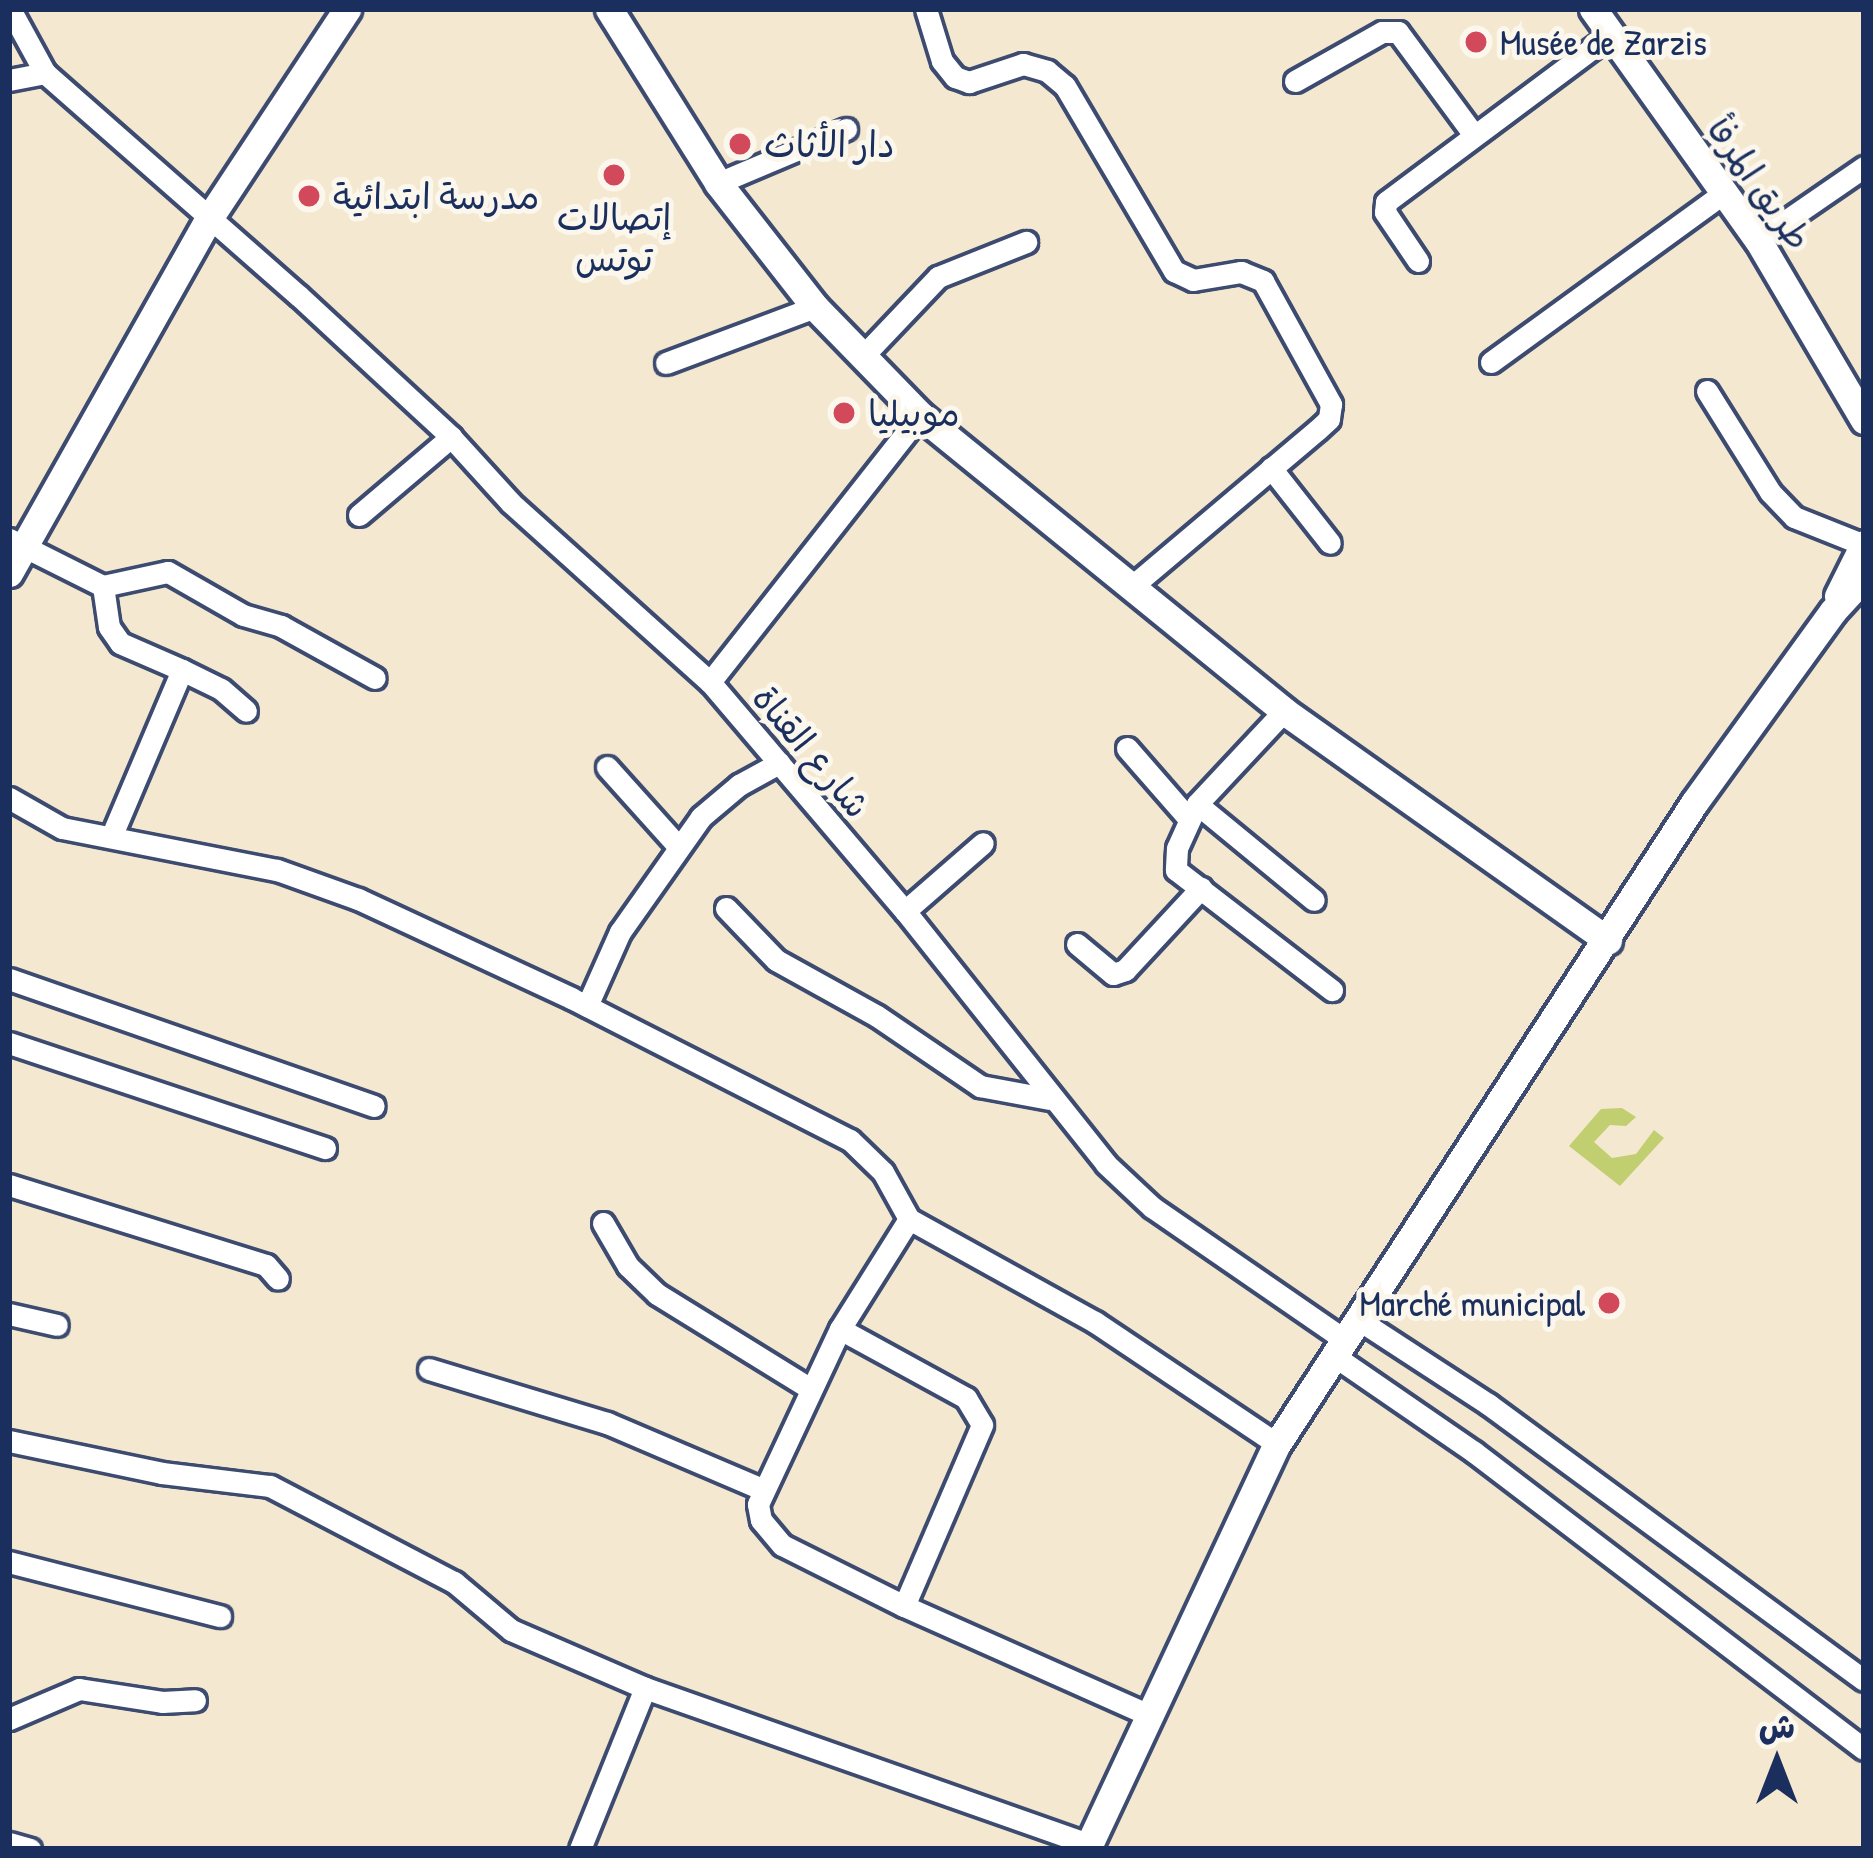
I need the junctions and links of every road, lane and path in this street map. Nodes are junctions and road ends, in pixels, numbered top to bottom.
1 (10, 9) edge
2 (347, 9) edge
3 (609, 9) edge
4 (926, 9) edge
5 (1593, 9) edge
6 (1610, 35) junction
7 (45, 73) junction
8 (9, 80) edge
9 (1295, 81) dead end
10 (846, 129) dead end
11 (1474, 135) junction
12 (1864, 166) edge
13 (718, 183) junction
14 (1724, 193) junction
15 (208, 220) junction
16 (1758, 240) junction
17 (1026, 242) dead end
18 (1418, 261) dead end
19 (815, 307) junction
20 (1822, 342) junction
21 (863, 356) junction
22 (1491, 362) dead end
23 (666, 363) dead end
24 (1864, 380) edge
25 (1707, 391) dead end
26 (920, 415) junction
27 (1864, 420) edge
28 (451, 437) junction
29 (1271, 468) junction
30 (359, 515) dead end
31 (15, 542) edge
32 (1330, 543) dead end
33 (1864, 544) edge
34 (9, 573) edge
35 (1864, 577) edge
36 (103, 586) junction
37 (1130, 588) junction
38 (1833, 611) junction
39 (182, 670) junction
40 (375, 678) dead end
41 (710, 682) junction
42 (246, 711) dead end
43 (1284, 711) junction
44 (1127, 748) dead end
45 (779, 763) junction
46 (607, 767) dead end
47 (9, 798) edge
48 (1192, 811) junction
49 (112, 835) junction
50 (983, 843) dead end
51 (678, 846) junction
52 (1201, 889) junction
53 (1314, 900) dead end
54 (726, 908) dead end
55 (904, 911) junction
56 (1608, 940) junction
57 (1077, 944) dead end
58 (9, 979) edge
59 (1332, 991) dead end
60 (586, 1006) junction
61 (9, 1043) edge
62 (1050, 1099) junction
63 (374, 1106) dead end
64 (325, 1148) dead end
65 (9, 1185) edge
66 (908, 1219) junction
67 (603, 1223) dead end
68 (278, 1279) dead end
69 (9, 1314) edge
70 (57, 1325) dead end
71 (840, 1329) junction
72 (1344, 1337) junction
73 (429, 1369) dead end
74 (811, 1388) junction
75 (9, 1441) edge
76 (1277, 1444) junction
77 (762, 1489) junction
78 (9, 1562) edge
79 (904, 1606) junction
80 (220, 1616) dead end
81 (1864, 1680) edge
82 (645, 1688) junction
83 (195, 1700) dead end
84 (1147, 1714) junction
85 (9, 1719) edge
86 (1864, 1749) edge
87 (9, 1843) edge
88 (1088, 1847) edge
89 (30, 1849) edge
90 (580, 1849) edge

1 - 7 street, شارع القناة
2 - 15 street
3 - 13 street
4 - 29 street
5 - 6 street, طريق المرفأ
6 - 11 street
6 - 14 street, طريق المرفأ
7 - 8 street
7 - 15 street, شارع القناة
9 - 11 street
10 - 13 street
11 - 18 street
12 - 16 street
13 - 19 street
14 - 16 street, طريق المرفأ
14 - 22 street
15 - 28 street, شارع القناة
15 - 31 street
16 - 20 street, طريق المرفأ
17 - 21 street
19 - 21 street
19 - 23 street
20 - 24 street
20 - 27 street
21 - 26 street
25 - 33 street
26 - 37 street
26 - 41 street
28 - 30 street
28 - 41 street, شارع القناة
29 - 32 street
29 - 37 street
31 - 34 street
31 - 36 street
33 - 38 street
35 - 38 street
36 - 39 street
36 - 40 street
37 - 43 street
38 - 56 street
39 - 42 street
39 - 49 street
41 - 45 street, شارع القناة
43 - 48 street
43 - 56 street
44 - 48 street
45 - 51 street
45 - 55 street, شارع القناة
46 - 51 street
47 - 49 street
48 - 52 street
48 - 53 street
49 - 60 street
50 - 55 street
51 - 60 street
52 - 57 street
52 - 59 street
54 - 62 street
55 - 62 street, شارع القناة
56 - 72 street
58 - 63 street
60 - 66 street
61 - 64 street
62 - 72 street, شارع القناة
65 - 68 street
66 - 71 street
66 - 76 street
67 - 74 street
69 - 70 street
71 - 74 street
71 - 79 street
72 - 76 street
72 - 81 street
72 - 86 street
73 - 77 street
74 - 77 street
75 - 82 street
76 - 84 street
77 - 79 street
78 - 80 street
79 - 84 street
82 - 88 street
82 - 90 street
83 - 85 street
84 - 88 street
87 - 89 street

